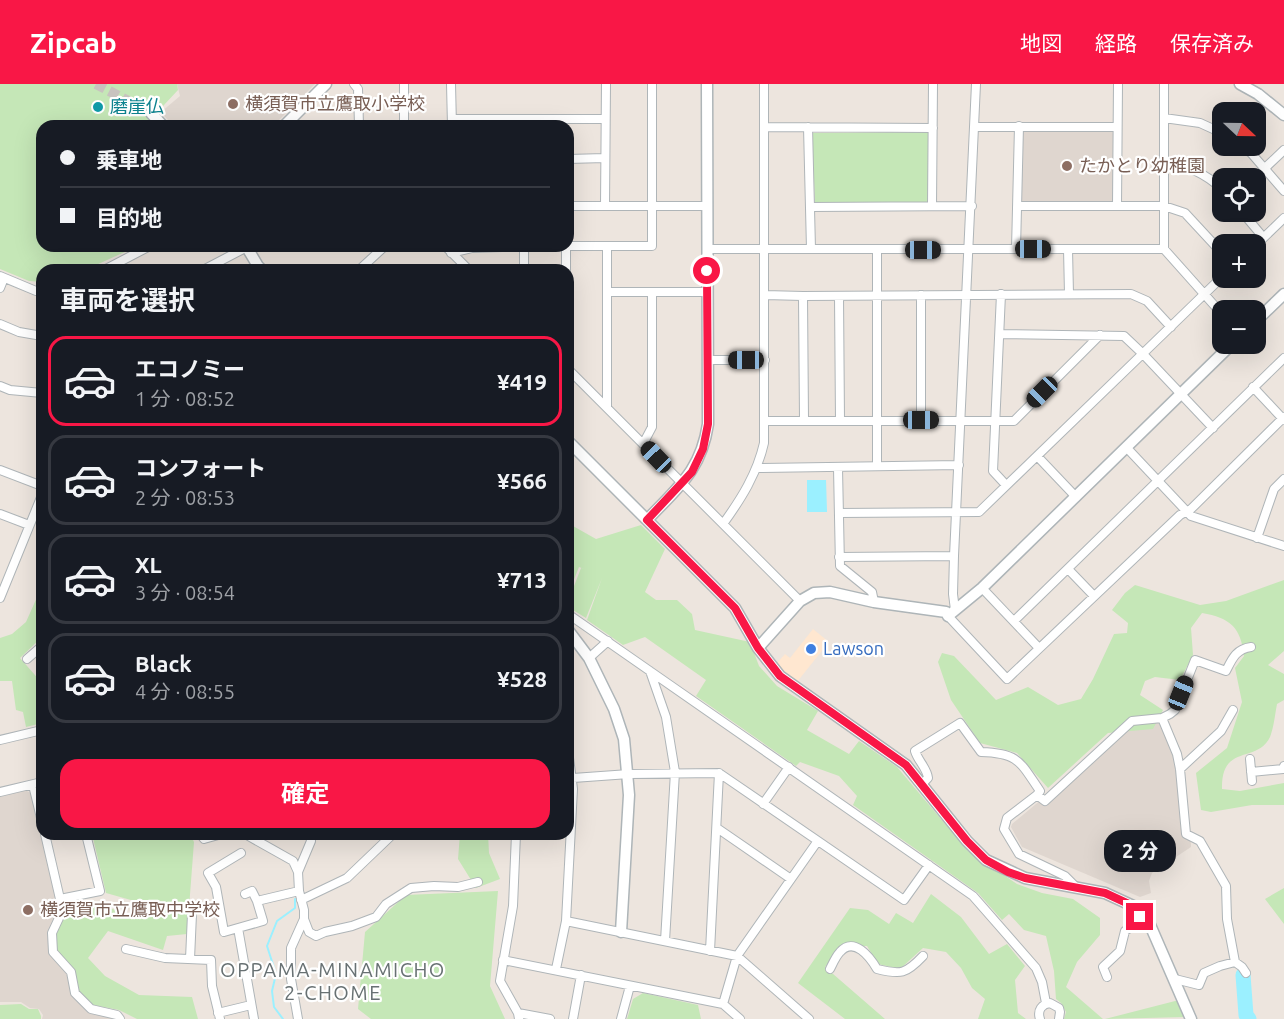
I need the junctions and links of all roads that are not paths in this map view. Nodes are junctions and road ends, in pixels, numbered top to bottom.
1 (354, 84) edge
2 (404, 84) edge
3 (451, 84) edge
4 (606, 84) edge
5 (652, 84) edge
6 (707, 84) edge
7 (764, 84) edge
8 (933, 84) edge
9 (976, 84) edge
10 (1118, 84) edge
11 (1164, 84) edge
12 (1240, 84) edge
13 (324, 85) edge
14 (151, 112) tunnel mouth
15 (1284, 116) edge
16 (1164, 118) junction
17 (605, 119) junction
18 (158, 120) edge
19 (290, 120) edge
20 (358, 120) edge
21 (404, 120) edge
22 (452, 120) edge
23 (554, 120) edge
24 (1019, 126) junction
25 (765, 127) junction
26 (808, 127) junction
27 (975, 127) junction
28 (1116, 127) junction
29 (933, 128) junction
30 (1212, 128) edge
31 (1284, 150) edge
32 (1252, 156) edge
33 (605, 158) junction
34 (574, 159) edge
35 (1164, 162) junction
36 (1264, 168) joint
37 (1266, 170) edge
38 (1212, 180) edge
39 (1284, 191) edge
40 (574, 206) edge
41 (605, 206) junction
42 (652, 206) junction
43 (707, 206) junction
44 (932, 206) junction
45 (972, 206) junction
46 (1017, 206) junction
47 (1117, 206) junction
48 (1164, 206) junction
49 (810, 207) junction
50 (1284, 218) edge
51 (1250, 222) edge
52 (1260, 234) edge
53 (1266, 234) edge
54 (1212, 242) edge
55 (574, 246) edge
56 (607, 246) junction
57 (707, 249) junction
58 (811, 249) junction
59 (969, 249) junction
60 (1016, 249) junction
61 (1068, 249) junction
62 (1164, 249) junction
63 (877, 250) junction
64 (765, 251) junction
65 (138, 252) edge
66 (237, 252) edge
67 (378, 252) edge
68 (456, 252) edge
69 (452, 253) joint
70 (116, 264) edge
71 (214, 264) edge
72 (366, 264) edge
73 (463, 264) edge
74 (2, 277) edge
75 (0, 288) edge
76 (1212, 288) edge
77 (36, 291) edge
78 (607, 292) junction
79 (652, 292) junction
80 (707, 292) junction
81 (765, 294) junction
82 (877, 294) junction
83 (968, 294) junction
84 (1001, 294) junction
85 (1069, 294) junction
86 (921, 295) junction
87 (1284, 295) edge
88 (803, 296) junction
89 (840, 296) junction
90 (1204, 296) junction
91 (1212, 304) edge
92 (1266, 312) edge
93 (0, 324) edge
94 (1171, 327) junction
95 (1000, 334) junction
96 (36, 335) edge
97 (1100, 335) junction
98 (1143, 354) junction
99 (1222, 354) edge
100 (1284, 358) edge
101 (707, 360) junction
102 (765, 360) junction
103 (574, 375) edge
104 (0, 386) edge
105 (1254, 387) junction
106 (36, 392) edge
107 (1180, 394) junction
108 (607, 407) junction
109 (1284, 419) edge
110 (804, 420) junction
111 (921, 420) junction
112 (961, 420) junction
113 (996, 420) junction
114 (765, 421) junction
115 (840, 421) junction
116 (877, 421) junction
117 (1213, 428) junction
118 (644, 444) junction
119 (574, 447) edge
120 (1126, 447) junction
121 (1038, 457) junction
122 (959, 465) junction
123 (878, 466) junction
124 (757, 468) junction
125 (838, 468) junction
126 (0, 470) edge
127 (1284, 479) edge
128 (1158, 482) junction
129 (36, 484) edge
130 (681, 484) junction
131 (1006, 485) junction
132 (1076, 497) junction
133 (36, 509) edge
134 (957, 511) junction
135 (1186, 511) junction
136 (839, 513) junction
137 (0, 514) edge
138 (647, 520) junction
139 (723, 524) junction
140 (29, 525) junction
141 (1257, 538) junction
142 (1284, 546) edge
143 (954, 556) junction
144 (839, 557) junction
145 (1068, 569) junction
146 (982, 588) junction
147 (1094, 596) junction
148 (0, 598) edge
149 (800, 601) junction
150 (874, 602) junction
151 (952, 613) junction
152 (574, 618) edge
153 (1014, 621) junction
154 (574, 638) edge
155 (608, 641) junction
156 (1038, 647) junction
157 (1251, 647) dead end
158 (758, 648) junction
159 (36, 651) edge
160 (589, 658) junction
161 (27, 659) dead end
162 (650, 670) junction
163 (1233, 710) dead end
164 (1161, 718) junction
165 (36, 731) edge
166 (0, 740) edge
167 (1250, 759) dead end
168 (1284, 766) edge
169 (789, 767) junction
170 (1180, 769) junction
171 (675, 772) junction
172 (1251, 772) junction
173 (719, 773) junction
174 (629, 774) junction
175 (574, 778) edge
176 (1252, 781) dead end
177 (36, 784) edge
178 (33, 785) junction
179 (921, 785) junction
180 (0, 792) edge
181 (1037, 795) junction
182 (36, 797) edge
183 (763, 804) junction
184 (717, 828) junction
185 (46, 840) edge
186 (87, 840) edge
187 (258, 840) edge
188 (311, 840) edge
189 (387, 840) edge
190 (516, 840) edge
191 (569, 840) edge
192 (817, 842) junction
193 (241, 853) dead end
194 (929, 865) junction
195 (298, 872) junction
196 (791, 879) junction
197 (478, 882) dead end
198 (1076, 887) junction
199 (244, 894) dead end
200 (300, 895) junction
201 (60, 899) junction
202 (257, 901) junction
203 (1144, 911) junction
204 (192, 914) dead end
205 (304, 919) junction
206 (566, 921) junction
207 (238, 928) junction
208 (621, 932) junction
209 (666, 941) junction
210 (126, 949) dead end
211 (710, 951) junction
212 (737, 956) junction
213 (923, 956) dead end
214 (190, 959) junction
215 (503, 960) junction
216 (1235, 963) junction
217 (556, 969) junction
218 (830, 969) dead end
219 (1246, 974) dead end
220 (581, 975) junction
221 (1107, 977) dead end
222 (1175, 979) junction
223 (630, 986) junction
224 (1046, 1003) junction
225 (723, 1004) junction
226 (252, 1005) junction
227 (219, 1016) edge
228 (518, 1016) edge
229 (120, 1019) edge
230 (254, 1019) edge
231 (298, 1019) edge
232 (550, 1019) edge
233 (573, 1019) edge
234 (621, 1019) edge
235 (740, 1019) edge
236 (809, 1019) edge
237 (1040, 1019) edge
238 (1059, 1019) edge
239 (1191, 1019) edge

1 - 20 street
2 - 21 street
3 - 22 street
4 - 17 street
5 - 42 street
6 - 43 street
7 - 25 street
8 - 29 street
9 - 27 street
10 - 28 street
11 - 16 street
12 - 15 street
13 - 19 street
14 - 18 street
16 - 30 street
16 - 35 street
17 - 23 street
17 - 33 street
24 - 27 street
24 - 28 street
24 - 46 street
25 - 26 street
25 - 64 street
26 - 29 street
26 - 49 street
27 - 45 street
28 - 47 street
29 - 44 street
31 - 36 street
32 - 36 street
33 - 34 street
33 - 41 street
35 - 38 street
35 - 48 street
37 - 39 street
40 - 41 street
41 - 42 street
42 - 43 street
42 - 56 street
43 - 57 street
44 - 45 street
44 - 49 street
45 - 59 street
46 - 47 street
46 - 60 street
47 - 48 street
48 - 54 street
48 - 62 street
49 - 58 street
50 - 53 street
51 - 52 street
55 - 56 street
56 - 78 street
57 - 64 street
57 - 80 street
58 - 63 street
58 - 64 street
59 - 60 street
59 - 63 street
59 - 83 street
60 - 61 street
61 - 62 street
61 - 85 street
62 - 90 street
63 - 82 street
64 - 81 street
65 - 70 street
66 - 71 street
67 - 72 street
68 - 69 street
69 - 73 street
74 - 75 street
74 - 77 street
76 - 90 street
78 - 79 street
78 - 108 street
79 - 80 street
79 - 118 street
80 - 101 street
81 - 88 street
81 - 102 street
82 - 86 street
82 - 89 street
82 - 116 street
83 - 84 street
83 - 86 street
83 - 112 street
84 - 85 street
84 - 95 street
85 - 94 street
86 - 111 street
87 - 92 street
88 - 89 street
88 - 110 street
89 - 115 street
90 - 91 street
90 - 94 street
93 - 96 street
94 - 98 street
95 - 97 street
95 - 113 street
97 - 98 street
97 - 113 street
98 - 107 street
98 - 121 street
99 - 107 street
100 - 105 street
101 - 102 street
101 - 130 street
102 - 114 street
103 - 108 street
104 - 106 street
105 - 109 street
105 - 117 street
107 - 117 street
107 - 120 street
108 - 118 street
109 - 135 street
110 - 114 street
110 - 115 street
111 - 112 street
111 - 116 street
112 - 113 street
112 - 122 street
113 - 131 street
114 - 124 street
115 - 116 street
116 - 123 street
117 - 128 street
118 - 130 street
119 - 138 street
120 - 128 street
120 - 132 street
121 - 131 street
121 - 132 street
122 - 123 street
122 - 134 street
123 - 125 street
124 - 125 street
124 - 139 street
125 - 136 street
126 - 129 street
127 - 141 street
128 - 135 street
128 - 145 street
130 - 138 street
130 - 139 street
131 - 134 street
132 - 146 street
133 - 140 street
134 - 136 street
134 - 143 street
135 - 141 street
135 - 147 street
136 - 144 street
137 - 140 street
138 - 158 street
139 - 149 street
140 - 148 street
141 - 142 street
143 - 144 street
143 - 151 street
144 - 150 street
145 - 147 street
145 - 153 street
146 - 151 street
146 - 153 street
147 - 156 street
149 - 150 street
149 - 158 street
150 - 151 street
151 - 156 street
152 - 155 street
153 - 156 street
154 - 160 street
155 - 160 street
155 - 162 street
157 - 164 street
158 - 179 street
159 - 161 street
160 - 174 street
162 - 169 street
162 - 171 street
163 - 170 street
164 - 170 street
164 - 181 street
165 - 166 street
167 - 172 street
168 - 172 street
169 - 183 street
169 - 194 street
170 - 216 street
171 - 173 street
171 - 174 street
171 - 209 street
172 - 176 street
173 - 183 street
173 - 184 street
174 - 175 street
174 - 208 street
177 - 178 street
178 - 180 street
178 - 182 street
179 - 181 street
179 - 198 street
181 - 198 street
183 - 192 street
184 - 196 street
184 - 211 street
185 - 201 street
186 - 201 street
187 - 195 street
188 - 195 street
189 - 200 street
190 - 215 street
191 - 206 street
192 - 194 street
192 - 196 street
193 - 207 street
194 - 224 street
195 - 200 street
196 - 212 street
197 - 205 street
198 - 203 street
199 - 202 street
200 - 202 street
200 - 205 street
201 - 229 street
202 - 207 street
203 - 221 street
203 - 222 street
204 - 214 street
205 - 231 street
206 - 208 street
206 - 217 street
207 - 226 street
208 - 209 street
209 - 211 street
210 - 214 street
211 - 212 street
212 - 225 street
212 - 236 street
213 - 218 street
214 - 227 street
215 - 217 street
215 - 228 street
216 - 219 street
216 - 222 street
217 - 220 street
220 - 223 street
220 - 233 street
222 - 239 street
223 - 225 street
223 - 234 street
224 - 237 street
224 - 238 street
225 - 235 street
226 - 227 street
226 - 230 street
228 - 232 street

